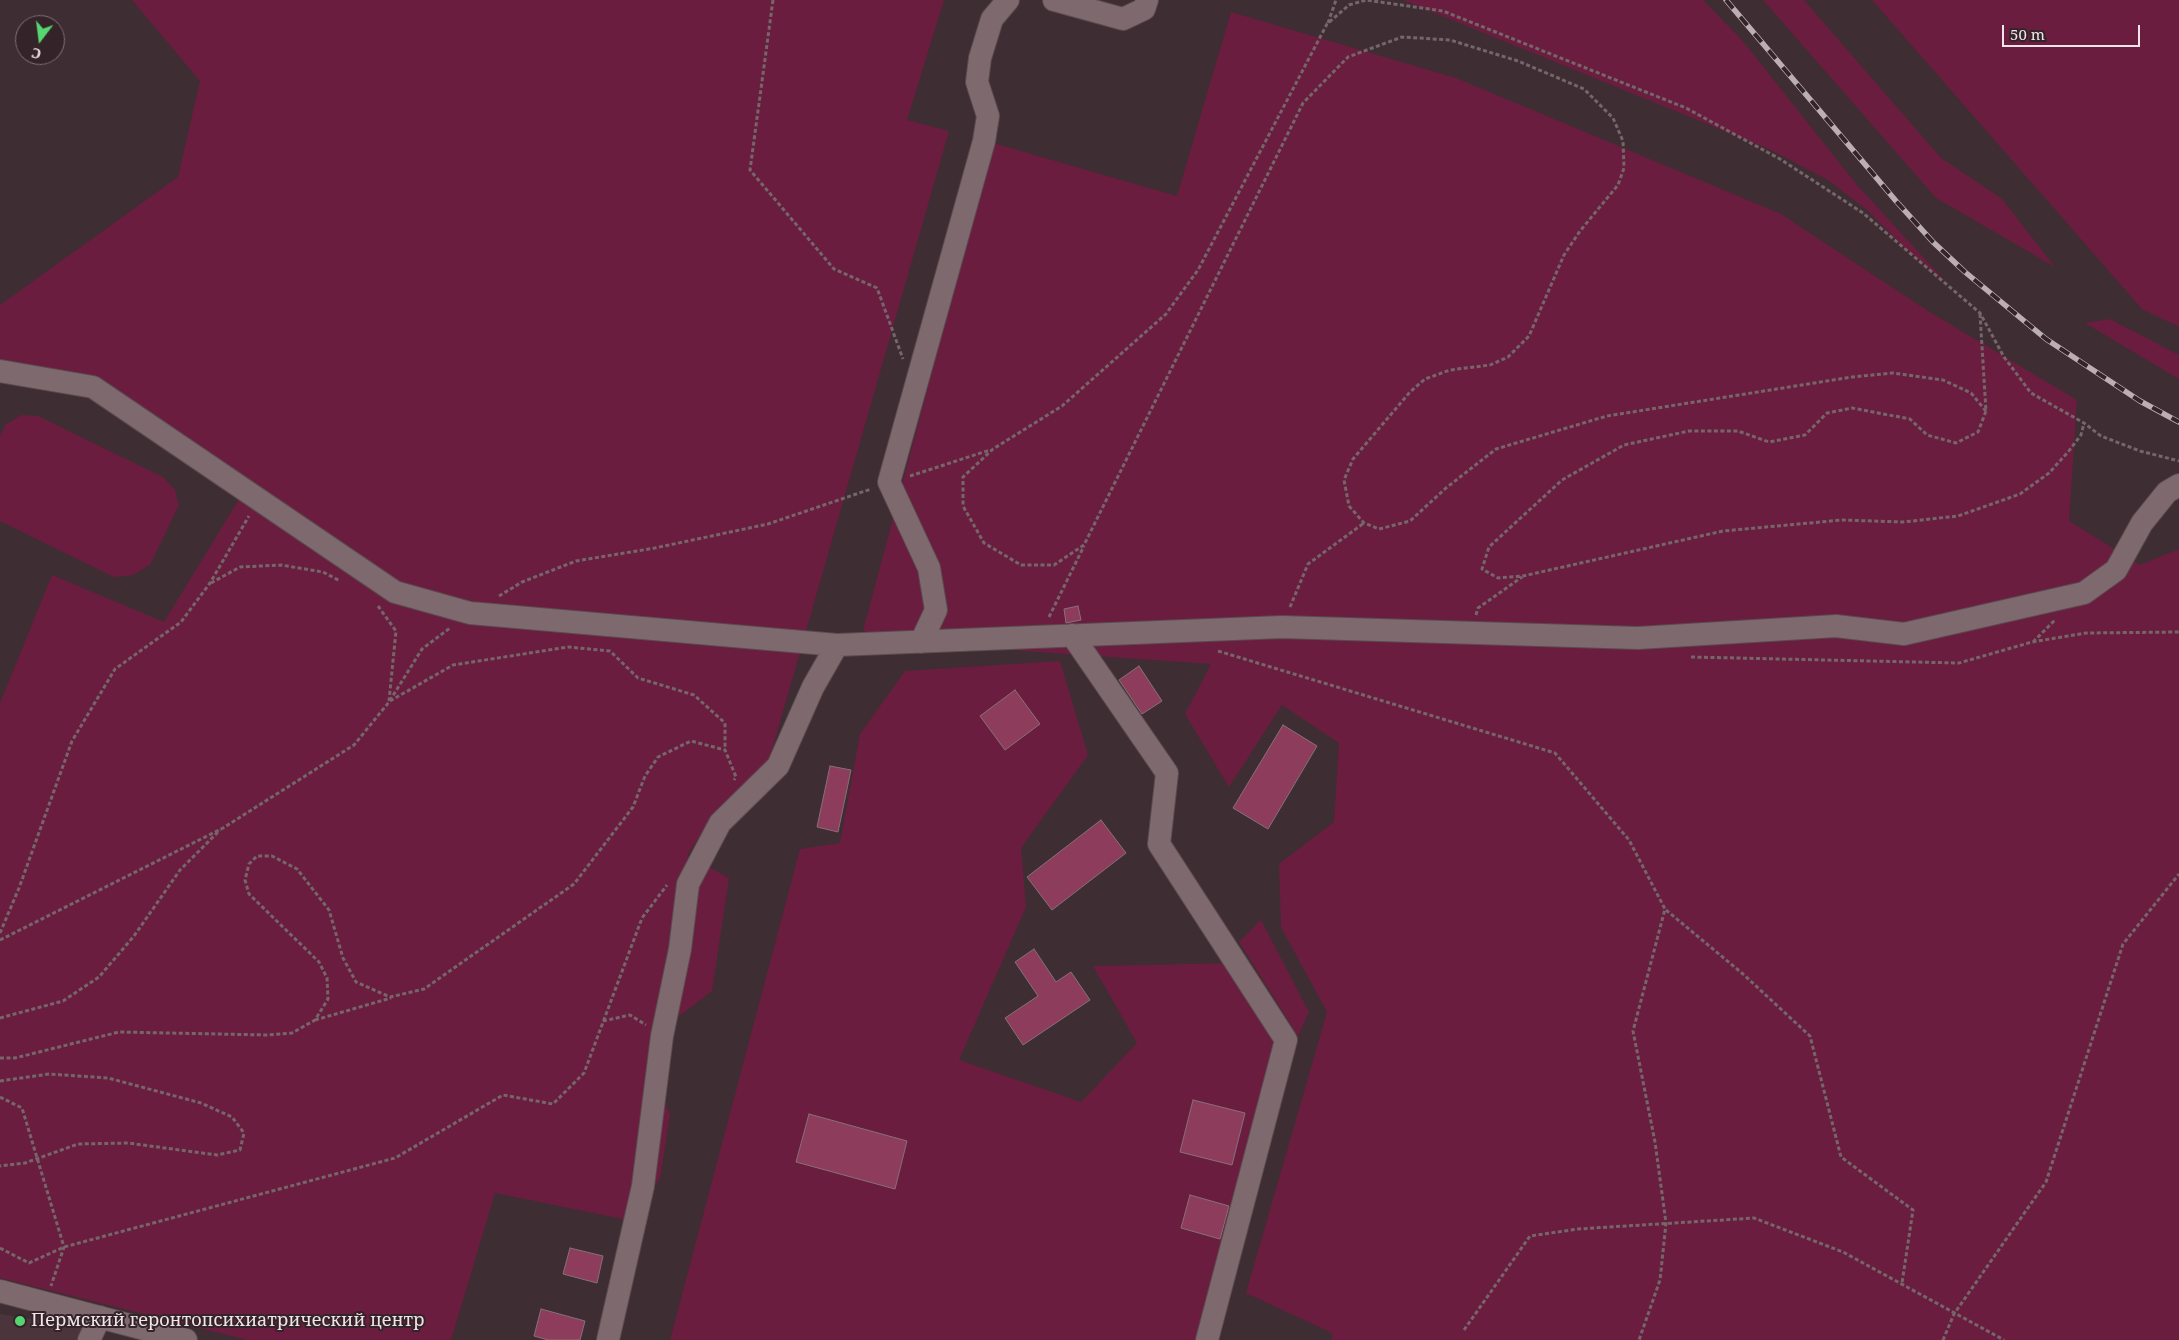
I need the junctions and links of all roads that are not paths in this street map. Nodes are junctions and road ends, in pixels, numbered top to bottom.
1 (1008, 0) edge
2 (1054, 0) edge
3 (1147, 0) edge
4 (0, 372) edge
5 (2179, 485) edge
6 (1072, 636) junction
7 (921, 642) junction
8 (837, 645) junction
9 (0, 1291) edge
10 (100, 1317) junction
11 (89, 1340) edge
12 (186, 1340) edge
13 (608, 1340) edge
14 (1207, 1340) edge

1 - 7 street
2 - 3 street
4 - 8 street
5 - 6 street
6 - 7 street
6 - 14 street
7 - 8 street
8 - 13 street
9 - 10 street
10 - 11 street
10 - 12 street

